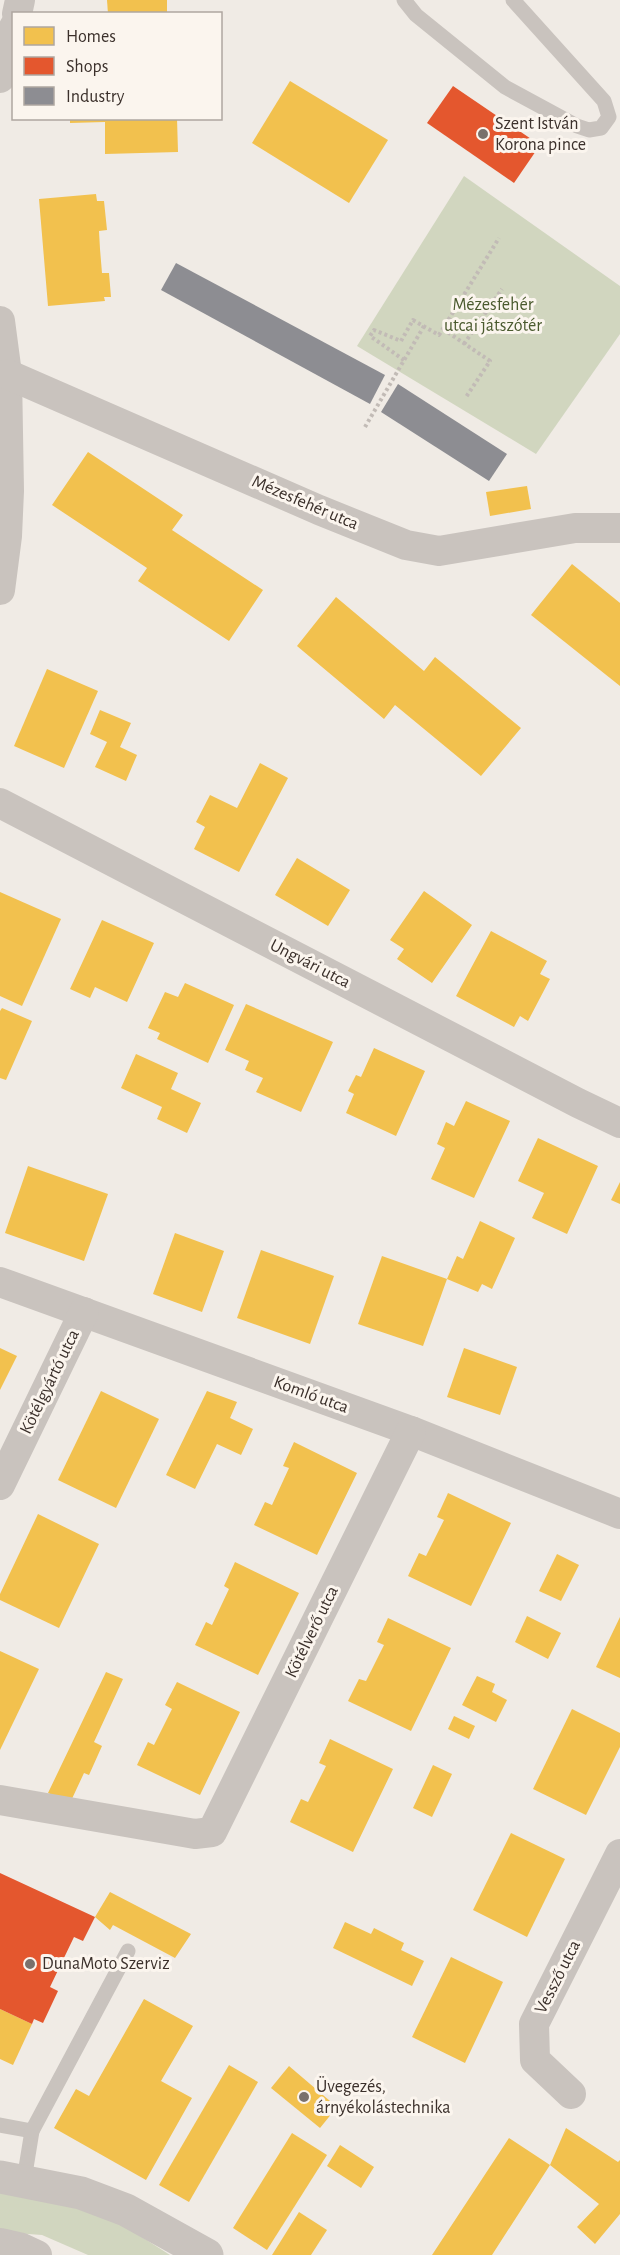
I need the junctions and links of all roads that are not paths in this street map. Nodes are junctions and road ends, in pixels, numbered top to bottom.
1 (404, 0) edge
2 (513, 0) edge
3 (12, 34) edge
4 (0, 78) edge
5 (0, 321) edge
6 (7, 374) junction
7 (4, 490) edge
8 (620, 528) edge
9 (0, 590) edge
10 (0, 803) edge
11 (620, 1123) edge
12 (0, 1282) edge
13 (84, 1312) junction
14 (411, 1431) junction
15 (0, 1485) edge
16 (620, 1514) edge
17 (0, 1800) edge
18 (620, 1854) edge
19 (128, 1952) dead end
20 (571, 2094) dead end
21 (0, 2125) edge
22 (32, 2131) junction
23 (12, 2179) edge
24 (0, 2243) edge
25 (37, 2255) edge
26 (207, 2255) edge

1 - 2 lane
3 - 4 street
5 - 6 street
6 - 7 street
6 - 8 street, Mézesfehér utca
7 - 9 street
10 - 11 street, Ungvári utca
12 - 13 street, Komló utca
13 - 14 street, Komló utca
13 - 15 street, Kötélgyártó utca
14 - 16 street, Komló utca
14 - 17 street, Kötélverő utca
18 - 20 street, Vessző utca
19 - 22 lane
21 - 22 lane
22 - 23 lane
23 - 26 street
24 - 25 street

